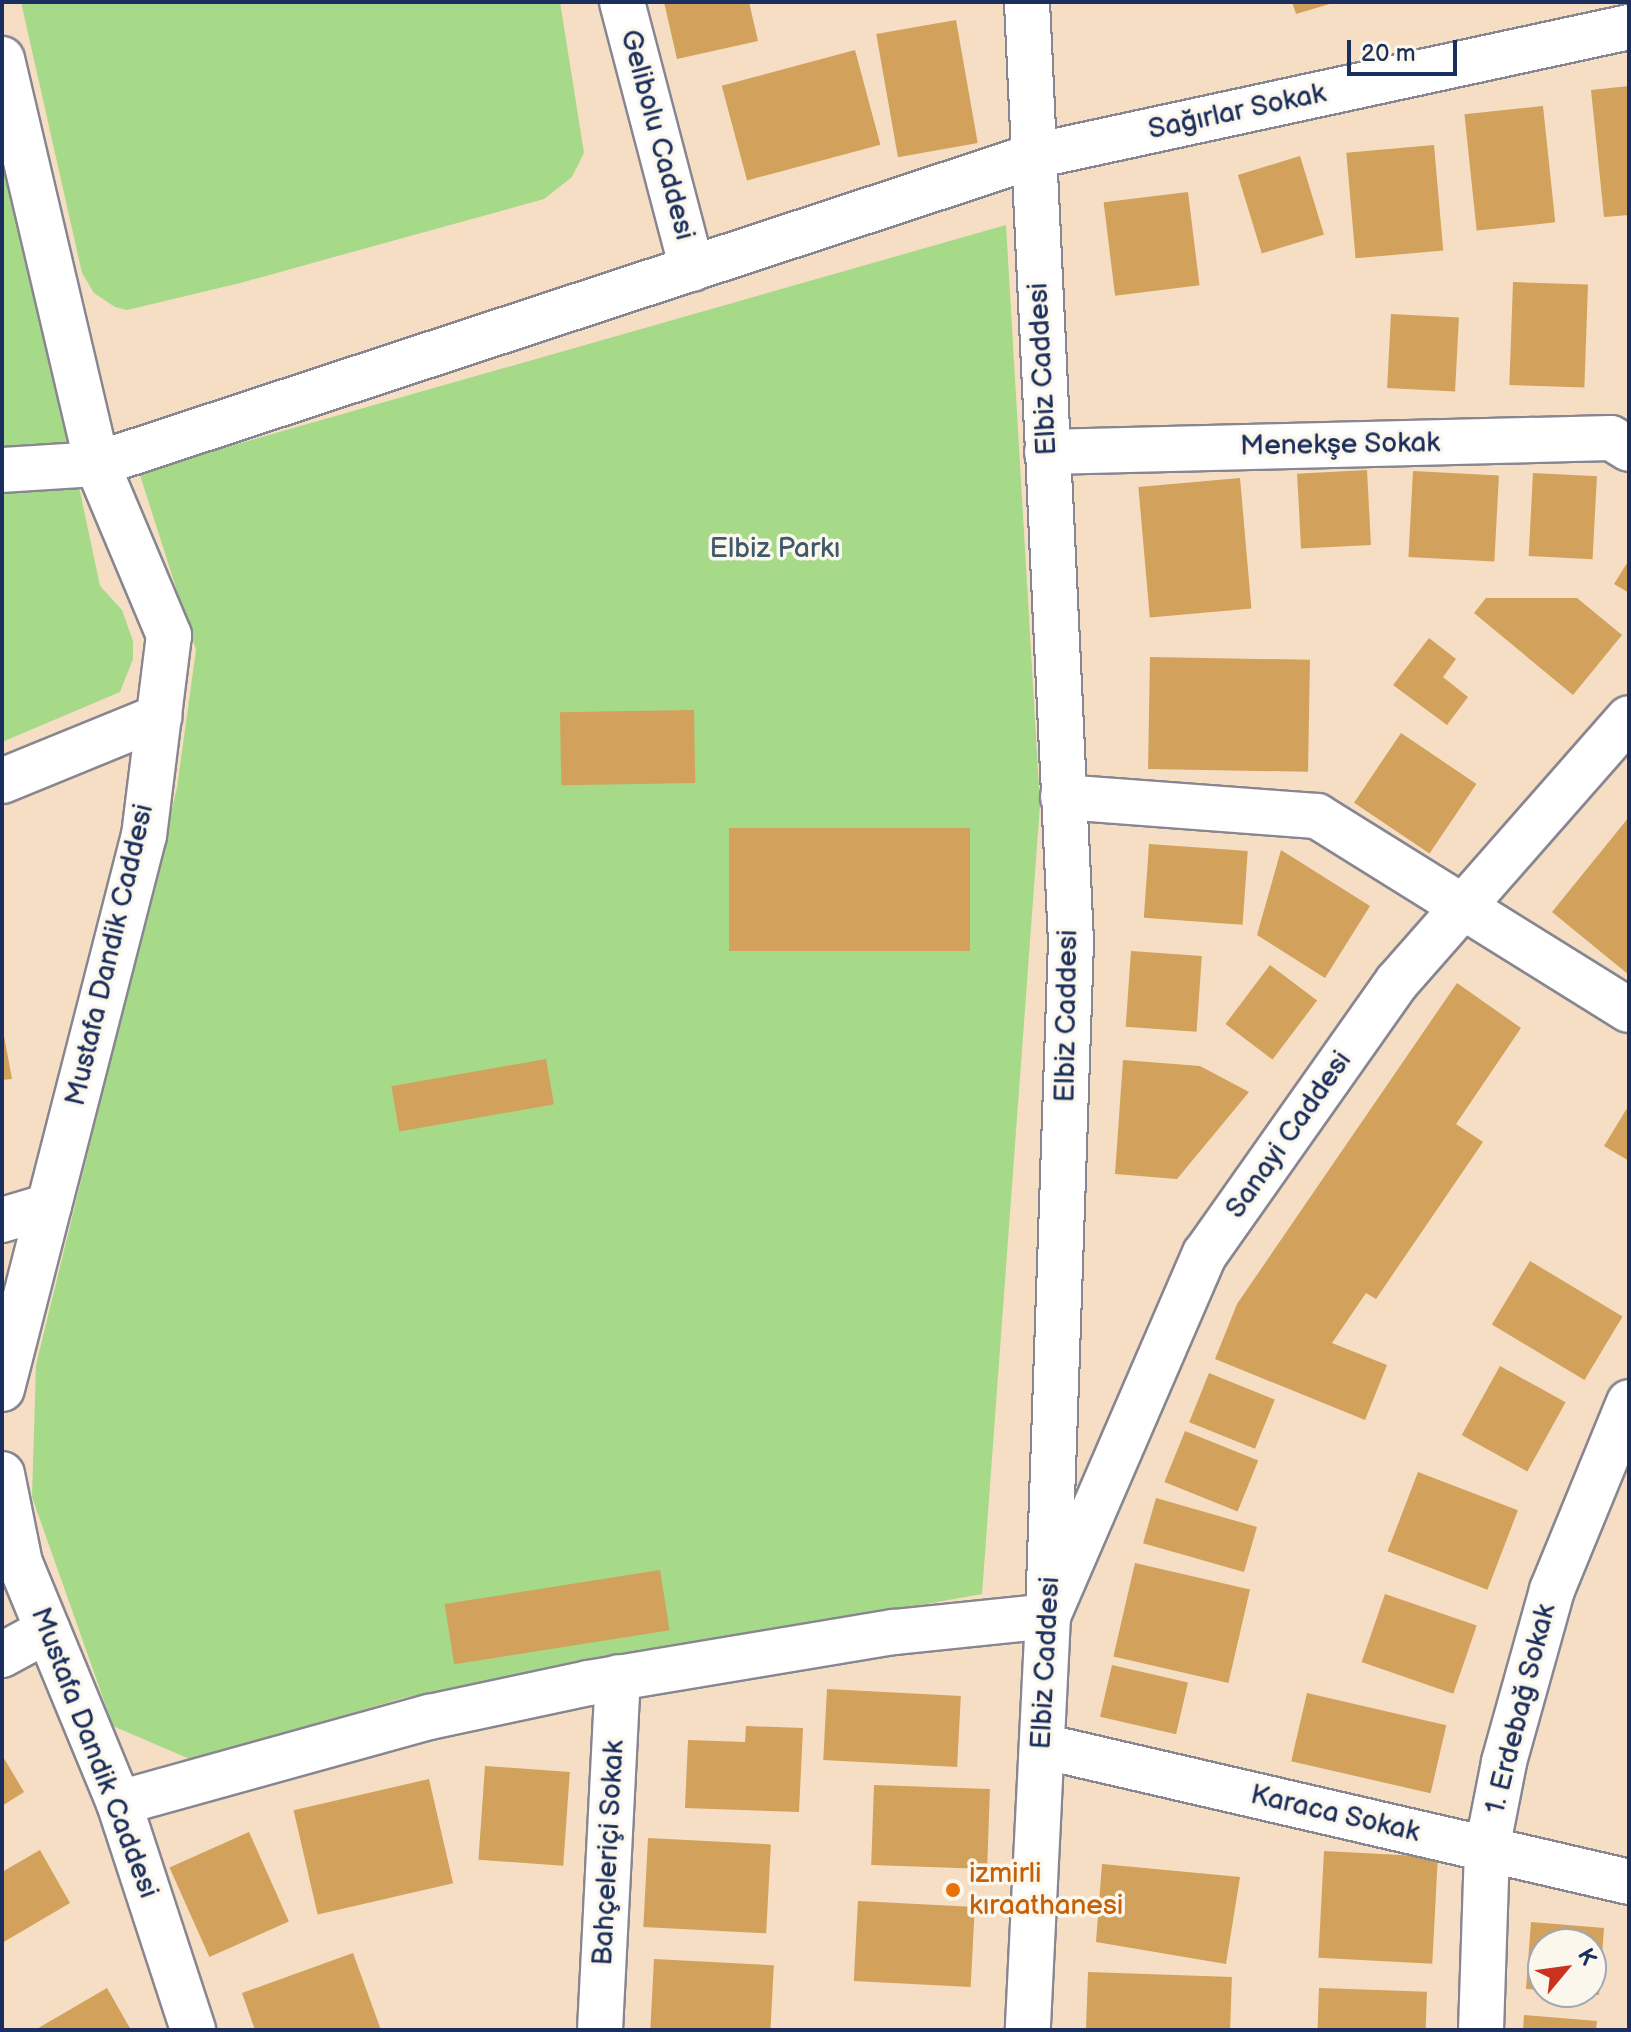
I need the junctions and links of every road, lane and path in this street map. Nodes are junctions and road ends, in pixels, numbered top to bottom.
1 (622, 2) edge
2 (1027, 2) edge
3 (1629, 27) edge
4 (2, 59) edge
5 (1034, 156) junction
6 (692, 269) junction
7 (1629, 449) edge
8 (1047, 452) junction
9 (97, 464) junction
10 (2, 470) edge
11 (159, 717) junction
12 (1629, 718) edge
13 (2, 781) edge
14 (1063, 797) junction
15 (1465, 905) junction
16 (1629, 1010) edge
17 (49, 1206) junction
18 (2, 1220) edge
19 (2, 1389) edge
20 (1629, 1402) edge
21 (2, 1474) edge
22 (1048, 1616) junction
23 (48, 1630) junction
24 (2, 1655) edge
25 (618, 1677) junction
26 (1042, 1746) junction
27 (119, 1803) junction
28 (1487, 1849) junction
29 (1629, 1882) edge
30 (193, 2030) edge
31 (600, 2030) edge
32 (1028, 2030) edge
33 (1481, 2030) edge

1 - 6 street, Gelibolu Caddesi
2 - 5 street, Elbiz Caddesi
3 - 5 street, Sağırlar Sokak
4 - 9 street, Mustafa Dandik Caddesi
5 - 6 street, Sağırlar Sokak
5 - 8 street, Elbiz Caddesi
6 - 9 street, Sağırlar Sokak
7 - 8 street, Menekşe Sokak
8 - 14 street, Elbiz Caddesi
9 - 10 street, Sağırlar Sokak
9 - 11 street, Mustafa Dandik Caddesi
11 - 13 street
11 - 17 street, Mustafa Dandik Caddesi
12 - 15 street, Sanayi Caddesi
14 - 15 street
14 - 22 street, Elbiz Caddesi
15 - 16 street
15 - 22 street, Sanayi Caddesi
17 - 18 street
17 - 19 street, Mustafa Dandik Caddesi
20 - 28 street, 1. Erdebağ Sokak
21 - 23 street, Mustafa Dandik Caddesi
22 - 25 street
22 - 26 street, Elbiz Caddesi
23 - 24 street
23 - 27 street, Mustafa Dandik Caddesi
25 - 27 street
25 - 31 street, Bahçeleriçi Sokak
26 - 28 street, Karaca Sokak
26 - 32 street, Elbiz Caddesi
27 - 30 street, Mustafa Dandik Caddesi
28 - 29 street, Karaca Sokak
28 - 33 street, 1. Erdebağ Sokak

